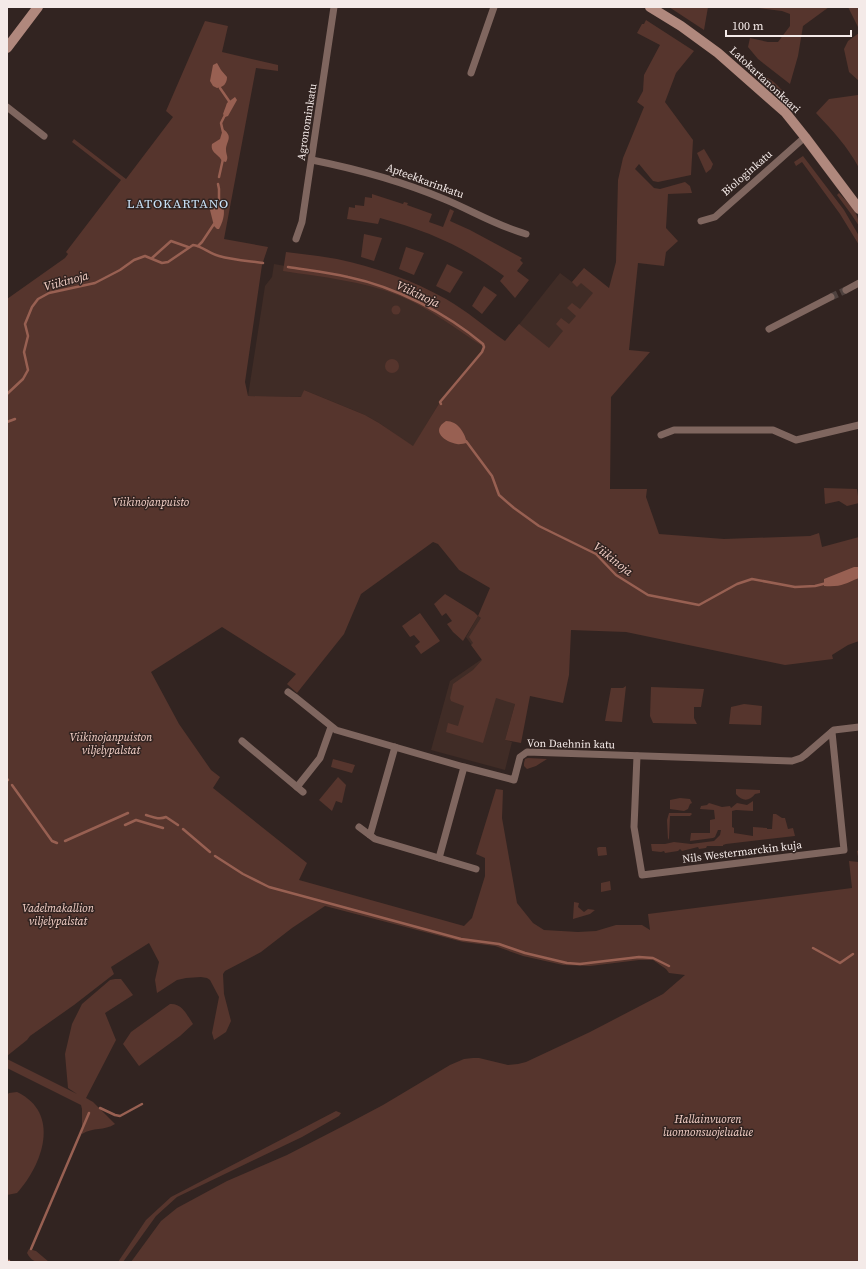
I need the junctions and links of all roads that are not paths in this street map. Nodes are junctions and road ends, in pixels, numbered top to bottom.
1 (38, 7) edge
2 (334, 7) edge
3 (494, 7) edge
4 (650, 7) edge
5 (7, 48) edge
6 (471, 74) dead end
7 (7, 107) edge
8 (44, 136) dead end
9 (805, 137) junction
10 (312, 160) junction
11 (859, 210) edge
12 (701, 221) dead end
13 (526, 234) dead end
14 (296, 239) dead end
15 (859, 283) edge
16 (846, 290) tunnel mouth
17 (831, 297) tunnel mouth
18 (769, 329) dead end
19 (859, 425) edge
20 (661, 435) dead end
21 (288, 692) dead end
22 (331, 727) junction
23 (859, 727) edge
24 (832, 732) junction
25 (242, 741) dead end
26 (395, 747) junction
27 (637, 756) junction
28 (464, 767) junction
29 (359, 827) dead end
30 (370, 835) junction
31 (439, 858) junction
32 (476, 869) dead end

1 - 5 street
2 - 10 street, Agronominkatu
3 - 6 street
4 - 9 street, Latokartanonkaari
7 - 8 street
9 - 11 street, Latokartanonkaari
9 - 12 street, Biologinkatu
10 - 13 street, Apteekkarinkatu
10 - 14 street, Agronominkatu
15 - 16 street
17 - 18 street
19 - 20 street
21 - 22 street, Von Daehnin katu
22 - 25 street
22 - 26 street, Von Daehnin katu
23 - 24 street, Von Daehnin katu
24 - 27 street, Von Daehnin katu
24 - 27 street, Nils Westermarckin kuja
26 - 28 street, Von Daehnin katu
26 - 30 street
27 - 28 street, Von Daehnin katu
28 - 31 street
29 - 30 street
30 - 31 street
31 - 32 street

